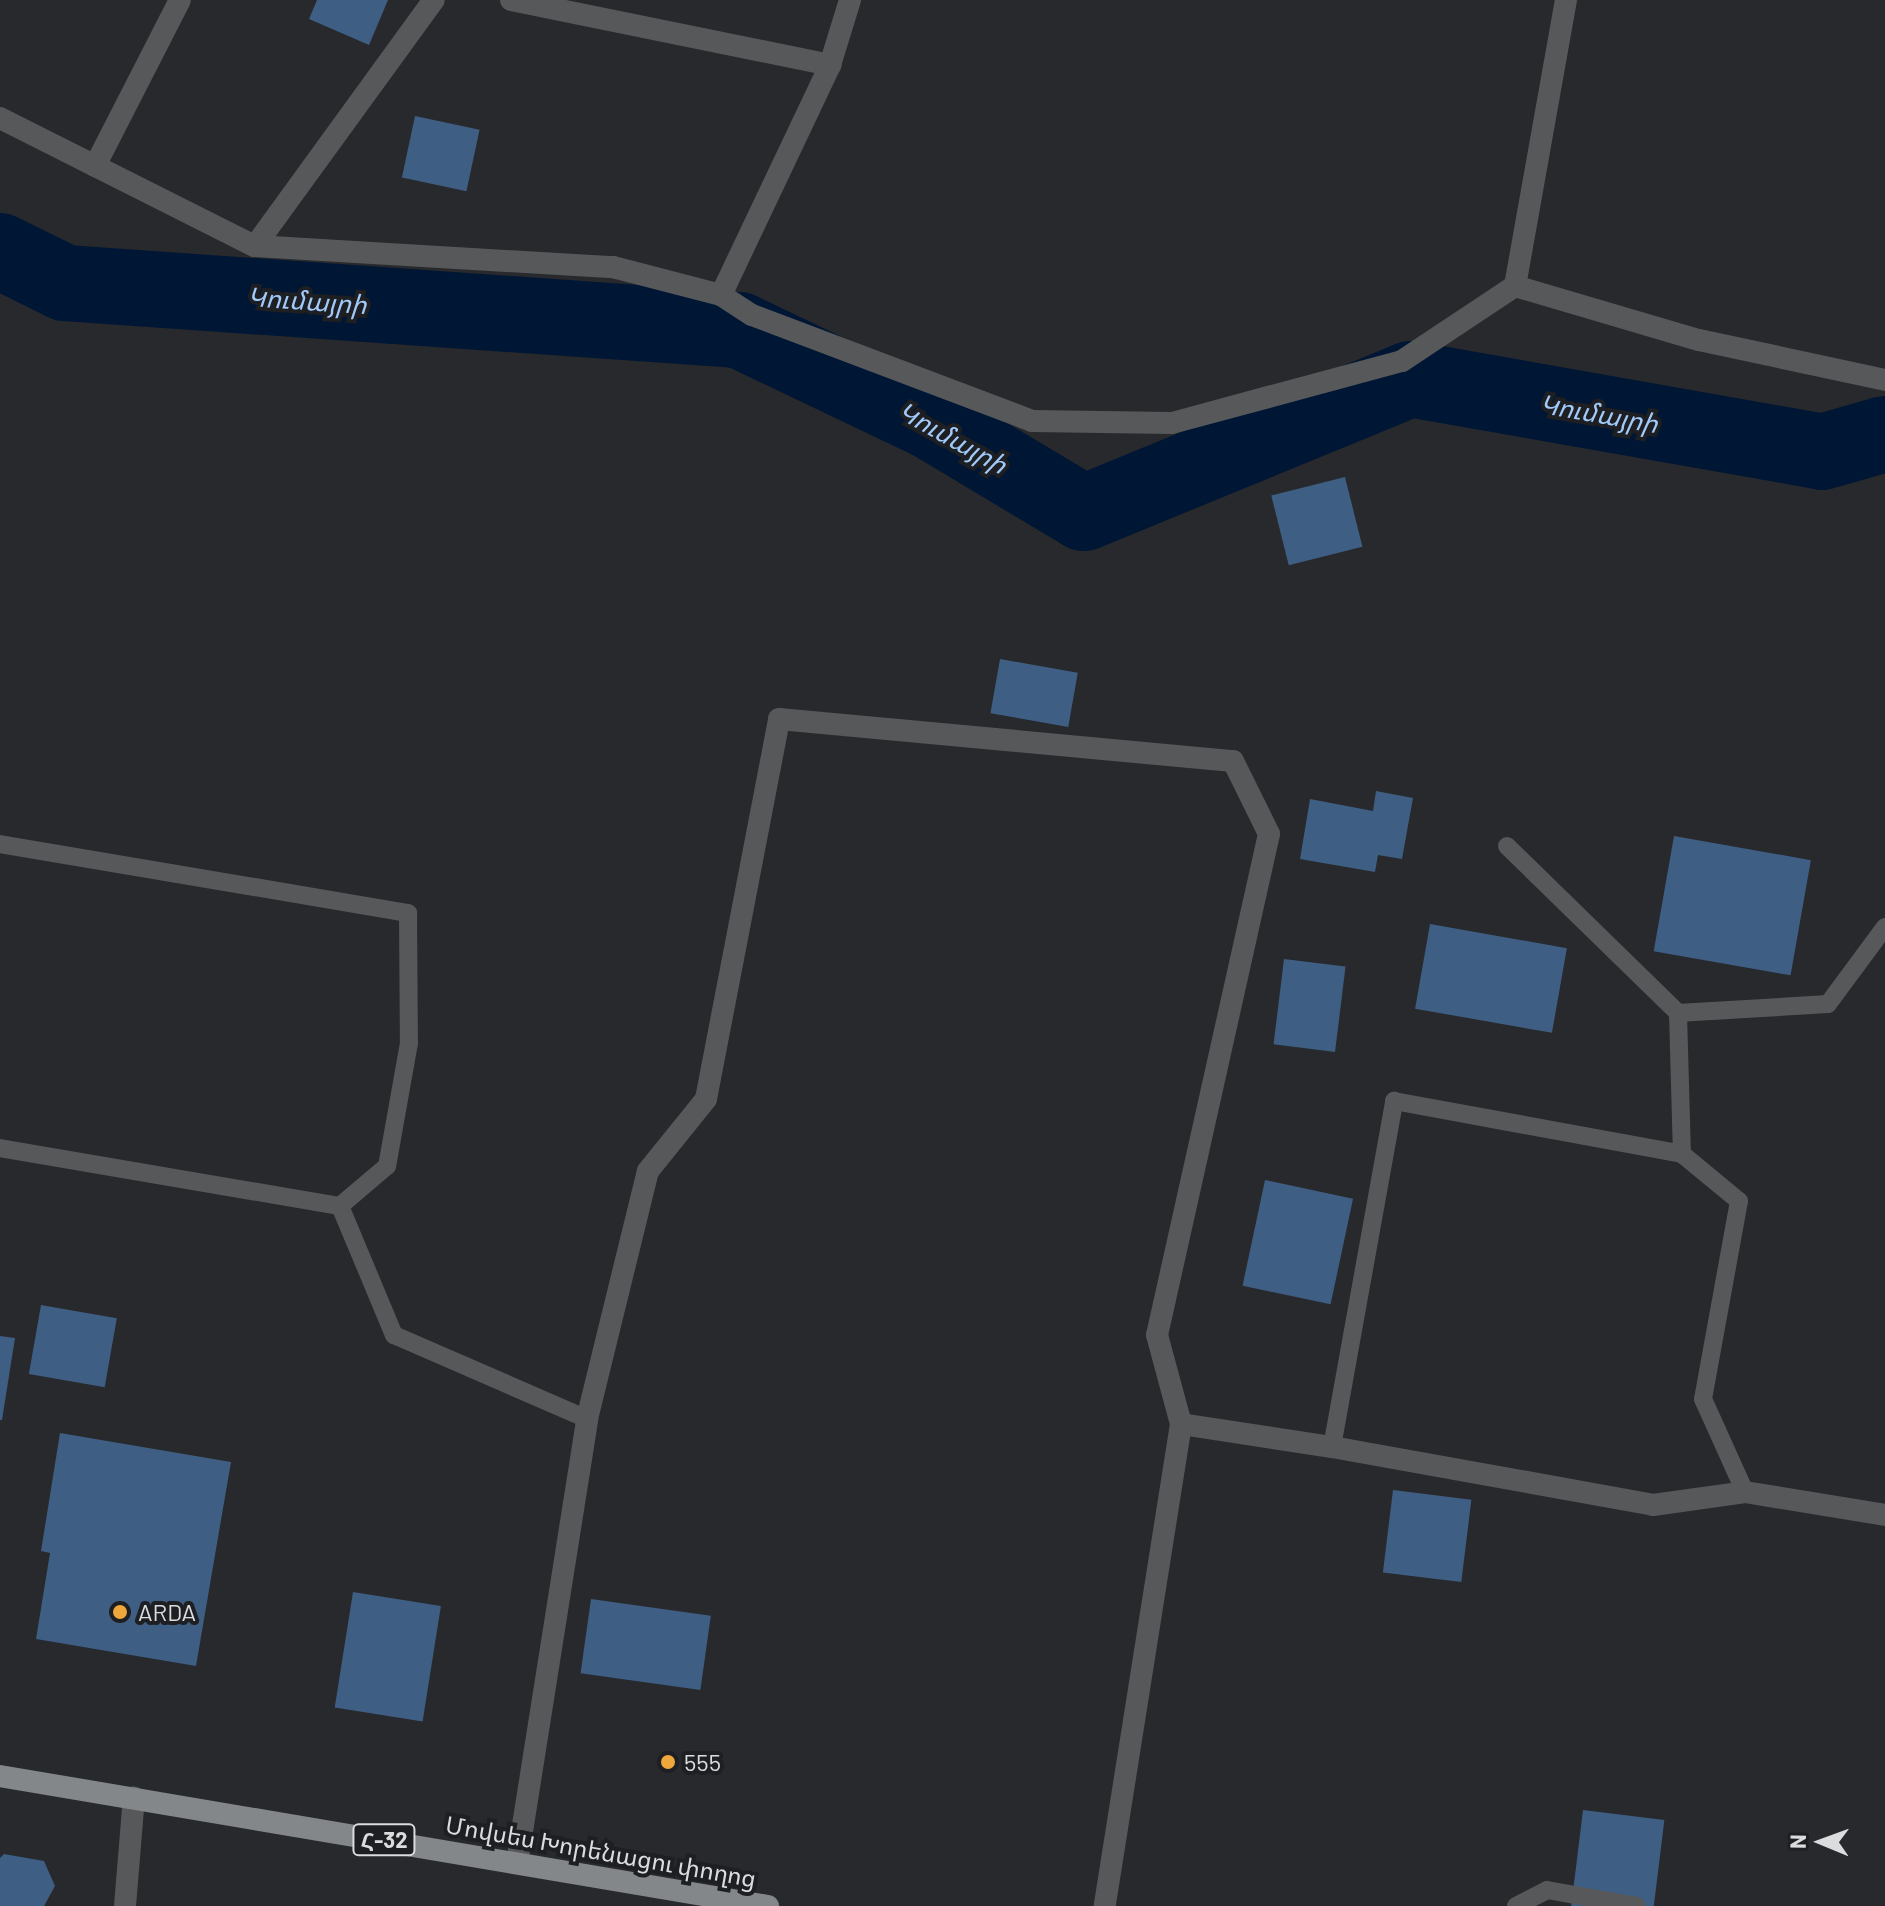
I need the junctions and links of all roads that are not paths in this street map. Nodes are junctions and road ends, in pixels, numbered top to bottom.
1 (180, 0) edge
2 (434, 0) edge
3 (511, 0) edge
4 (850, 0) edge
5 (1566, 0) edge
6 (830, 65) junction
7 (0, 118) edge
8 (95, 166) junction
9 (255, 246) junction
10 (1515, 286) junction
11 (721, 295) junction
12 (1885, 380) edge
13 (0, 844) edge
14 (1507, 846) dead end
15 (1885, 927) edge
16 (1678, 1013) junction
17 (0, 1148) edge
18 (1682, 1154) junction
19 (340, 1206) junction
20 (587, 1419) junction
21 (1181, 1424) junction
22 (1332, 1447) junction
23 (1745, 1492) junction
24 (1885, 1515) edge
25 (0, 1776) edge
26 (134, 1797) junction
27 (517, 1863) junction
28 (125, 1906) edge
29 (768, 1906) edge
30 (1105, 1906) edge
31 (1516, 1906) edge
32 (1637, 1906) edge

1 - 8 street
2 - 9 street
3 - 6 street
4 - 6 street
5 - 10 street
6 - 11 street
7 - 8 street
8 - 9 street
9 - 11 street
10 - 11 street
10 - 12 street
13 - 19 lane
14 - 16 lane
15 - 16 lane
16 - 18 lane
17 - 19 lane
18 - 22 lane
18 - 23 lane
19 - 20 lane
20 - 21 street
20 - 27 street
21 - 22 street
21 - 30 street
22 - 23 street
23 - 24 street
25 - 26 main road, Մովսես Խորենացու փողոց / Հ-32
26 - 27 main road, Մովսես Խորենացու փողոց / Հ-32
26 - 28 street
27 - 29 main road, Մովսես Խորենացու փողոց / Հ-32
31 - 32 lane

